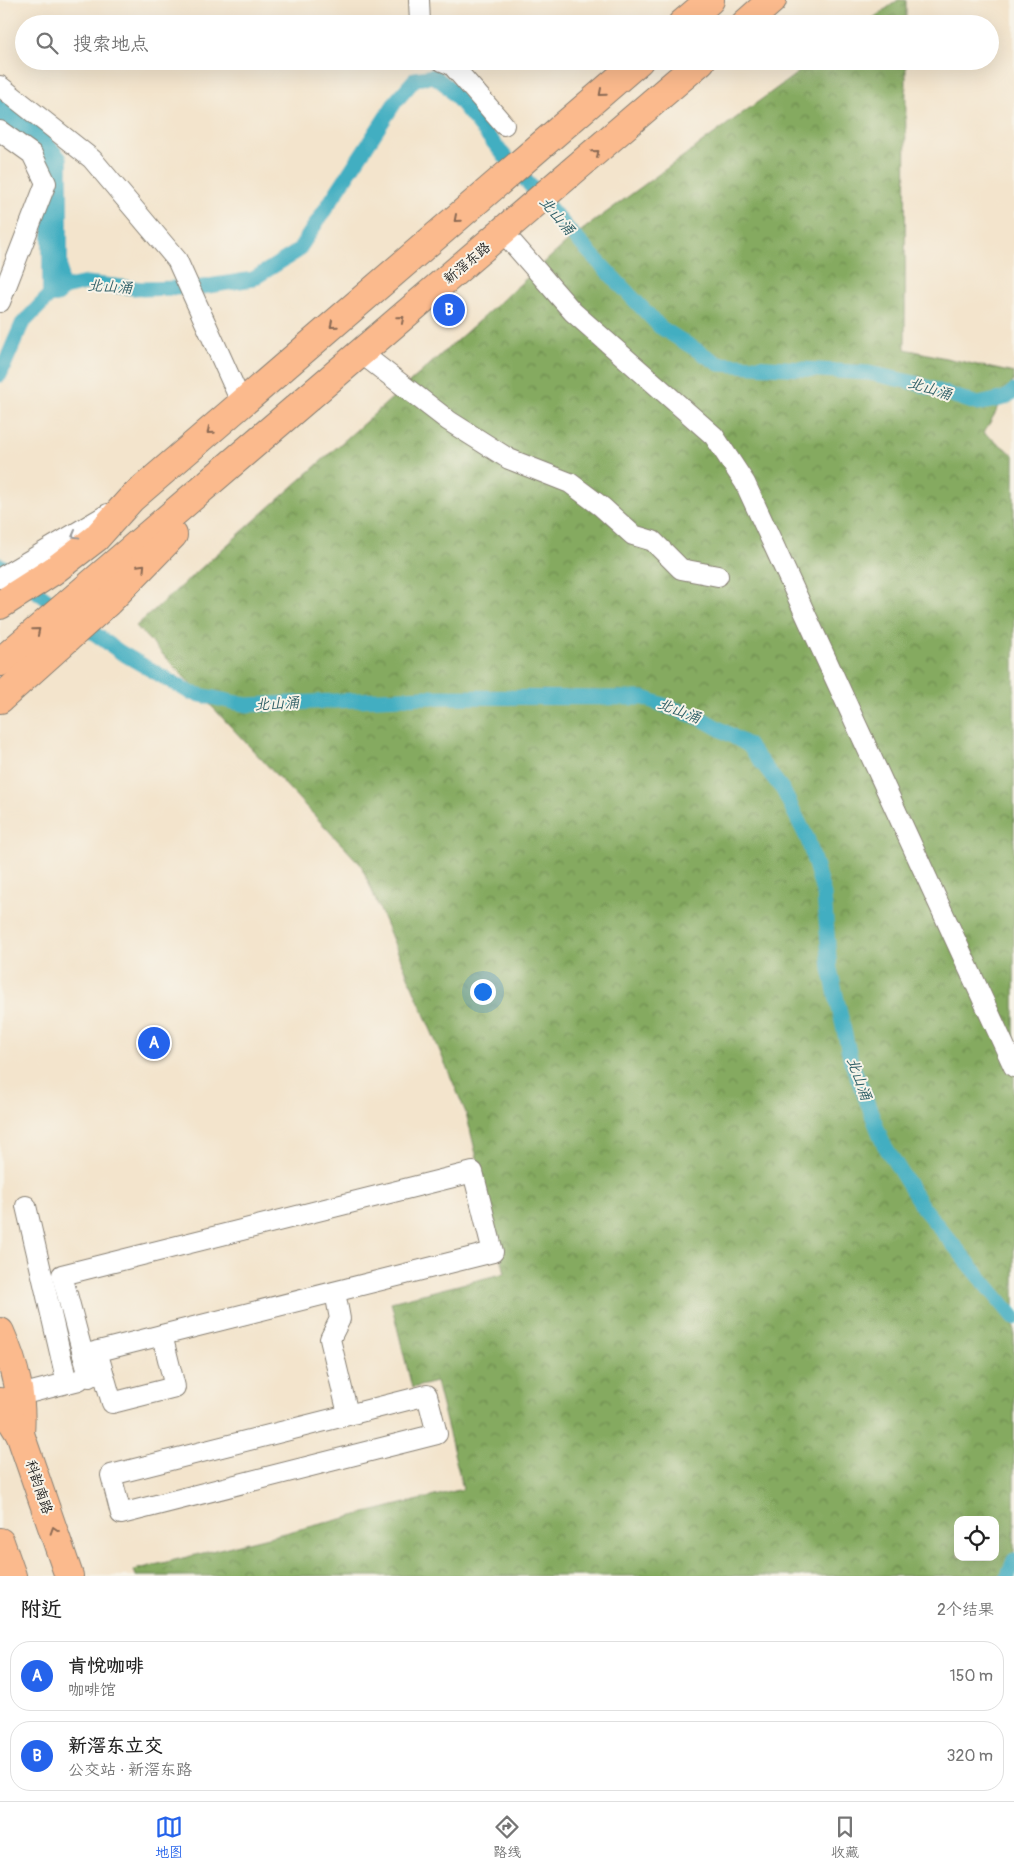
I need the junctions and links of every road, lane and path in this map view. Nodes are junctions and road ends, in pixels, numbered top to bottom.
1 (419, 0) edge
2 (710, 0) edge
3 (772, 0) edge
4 (420, 15) edge
5 (692, 15) edge
6 (755, 15) edge
7 (456, 70) edge
8 (629, 70) edge
9 (691, 70) edge
10 (0, 86) edge
11 (504, 126) dead end
12 (0, 131) edge
13 (512, 225) junction
14 (2, 293) edge
15 (361, 353) junction
16 (242, 404) junction
17 (298, 407) junction
18 (47, 562) junction
19 (718, 576) dead end
20 (0, 578) edge
21 (0, 605) edge
22 (0, 662) edge
23 (0, 699) edge
24 (1014, 1067) edge
25 (26, 1206) dead end
26 (335, 1292) junction
27 (0, 1332) edge
28 (162, 1335) junction
29 (90, 1353) junction
30 (85, 1378) junction
31 (10, 1398) edge
32 (348, 1414) junction
33 (0, 1542) edge
34 (12, 1576) edge
35 (69, 1576) edge

1 - 4 street
2 - 5 highway
3 - 6 highway
7 - 11 street
8 -> 16 highway
13 -> 9 highway, 新滘东路
10 - 16 street
12 - 14 street
15 -> 13 highway, 新滘东路
13 - 24 street
15 - 17 highway, 新滘东路
15 - 19 street
16 -> 18 highway
22 -> 17 highway, 新滘东路
23 -> 17 highway
18 - 20 street
18 - 21 highway
25 - 30 street
26 - 28 street
26 - 29 street
26 - 32 street
27 - 31 highway
28 - 29 street
28 - 30 street
29 - 30 street
30 - 31 street
35 -> 31 highway, 科韵南路
32 - 32 street
33 - 34 highway

